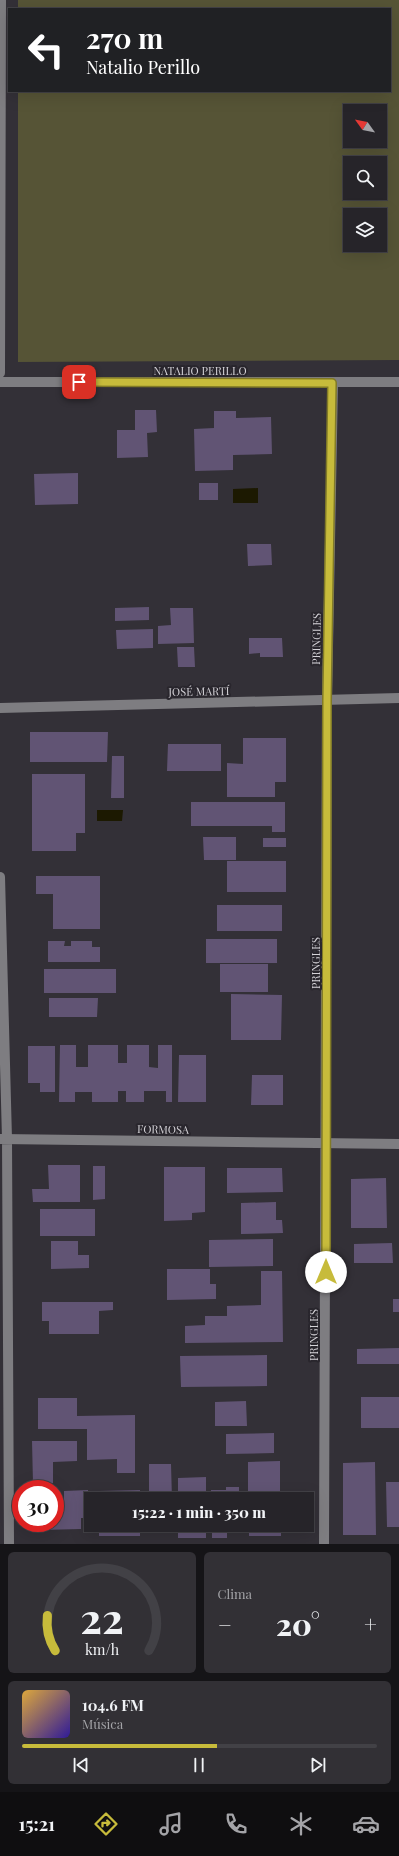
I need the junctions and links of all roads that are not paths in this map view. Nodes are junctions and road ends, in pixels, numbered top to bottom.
1 (1, 0) edge
2 (1, 60) edge
3 (0, 373) edge
4 (0, 382) edge
5 (399, 382) edge
6 (332, 383) junction
7 (399, 698) edge
8 (327, 700) junction
9 (0, 708) edge
10 (0, 877) edge
11 (3, 1139) edge
12 (326, 1144) junction
13 (399, 1144) edge
14 (9, 1544) edge
15 (324, 1544) edge

1 - 2 street
2 - 3 street
4 - 6 street, NATALIO PERILLO
5 - 6 street, NATALIO PERILLO
6 - 8 street, PRINGLES
7 - 8 street, JOSÉ MARTÍ
8 - 9 street, JOSÉ MARTÍ
8 - 12 street, PRINGLES
10 - 11 street
11 - 12 street, FORMOSA
11 - 14 street
12 - 13 street, FORMOSA
12 - 15 street, PRINGLES

